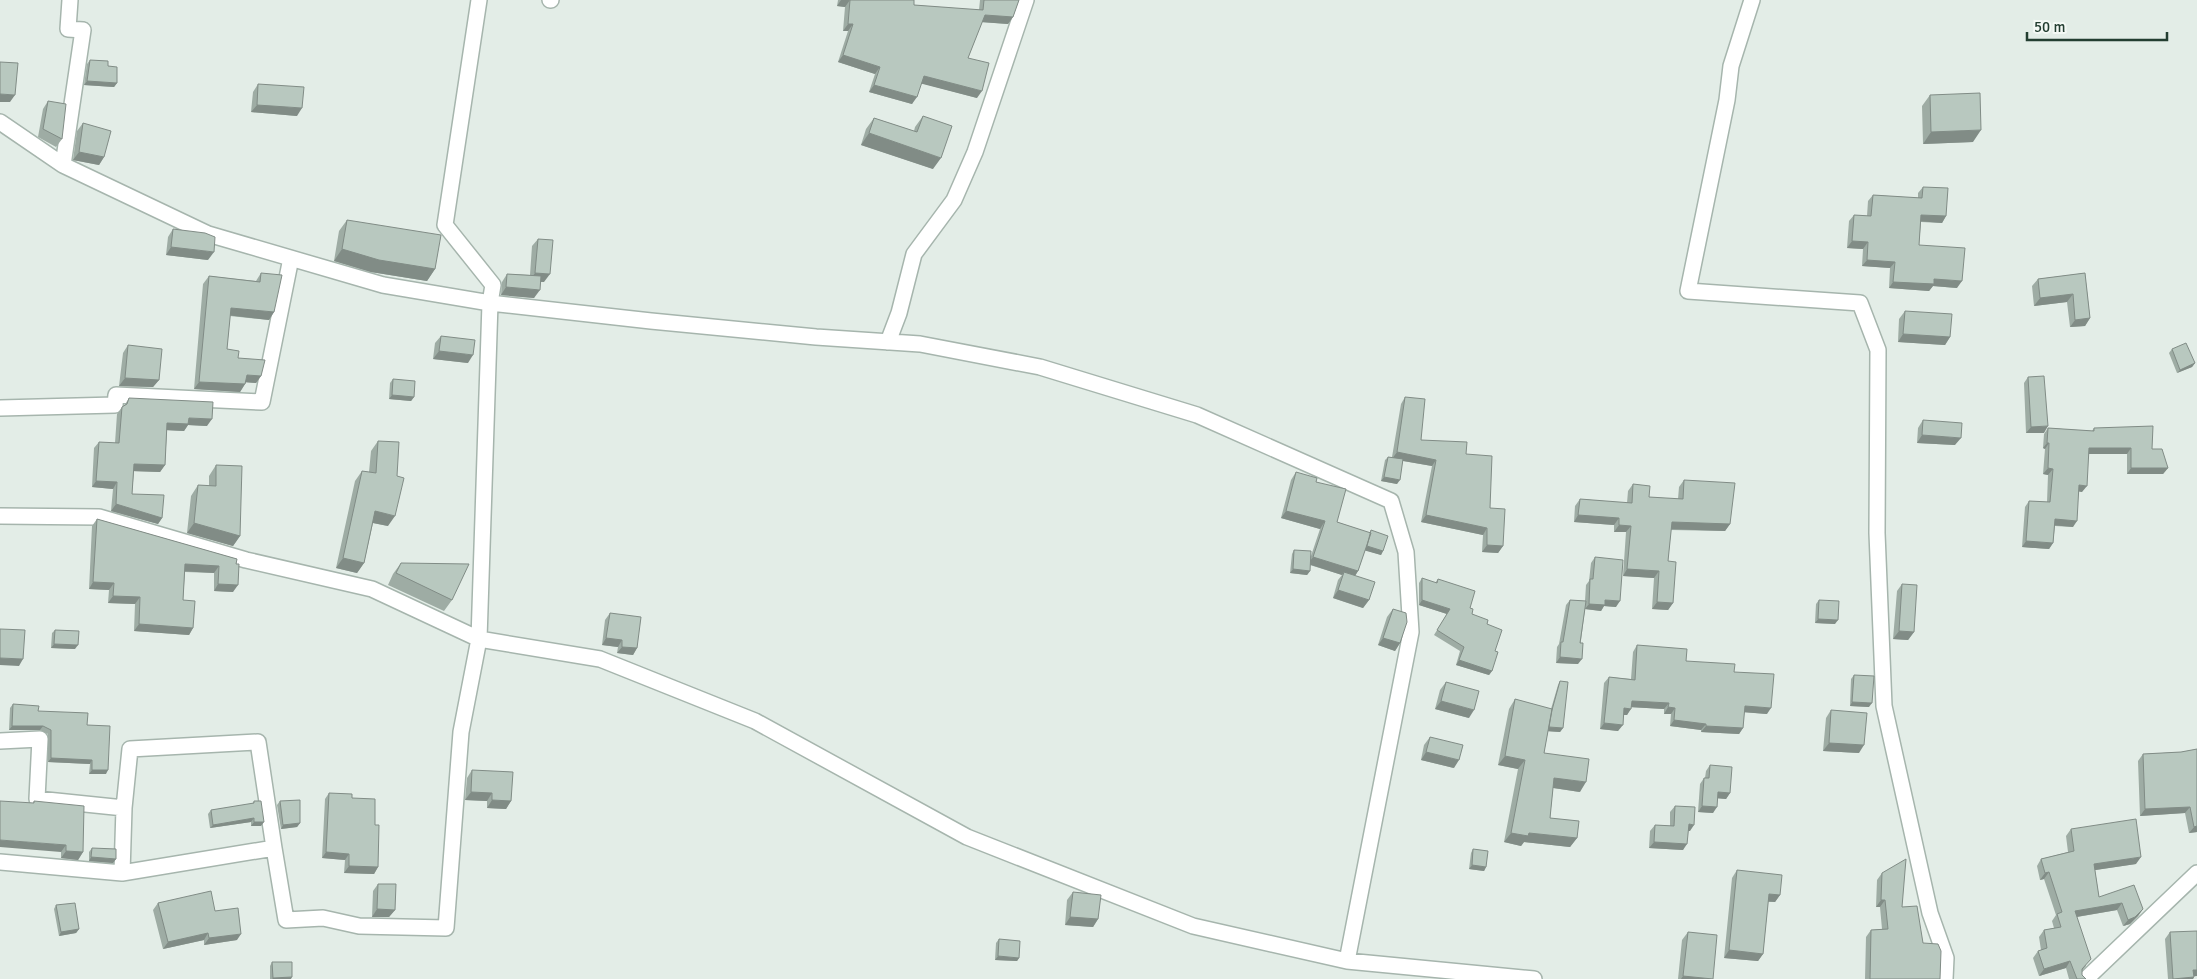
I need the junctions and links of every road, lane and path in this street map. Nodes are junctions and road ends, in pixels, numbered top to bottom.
1 (70, 0) edge
2 (479, 0) edge
3 (1026, 0) edge
4 (1752, 0) edge
5 (0, 122) edge
6 (63, 165) junction
7 (291, 258) junction
8 (490, 303) junction
9 (888, 342) junction
10 (0, 408) edge
11 (0, 516) edge
12 (479, 639) junction
13 (0, 741) edge
14 (124, 808) junction
15 (274, 848) junction
16 (0, 862) edge
17 (2197, 872) edge
18 (122, 873) junction
19 (1347, 961) junction
20 (1468, 976) edge
21 (1534, 979) edge
22 (1945, 979) edge
23 (2086, 979) edge

1 - 6 street
2 - 8 street
3 - 9 street
4 - 22 street
5 - 6 street
6 - 7 street
7 - 8 street
7 - 10 street
8 - 9 street
8 - 12 street
9 - 19 street
11 - 12 street
12 - 15 street
12 - 19 street
13 - 14 street
14 - 15 street
14 - 18 street
15 - 18 street
16 - 18 street
17 - 23 street
19 - 20 street
20 - 21 street

